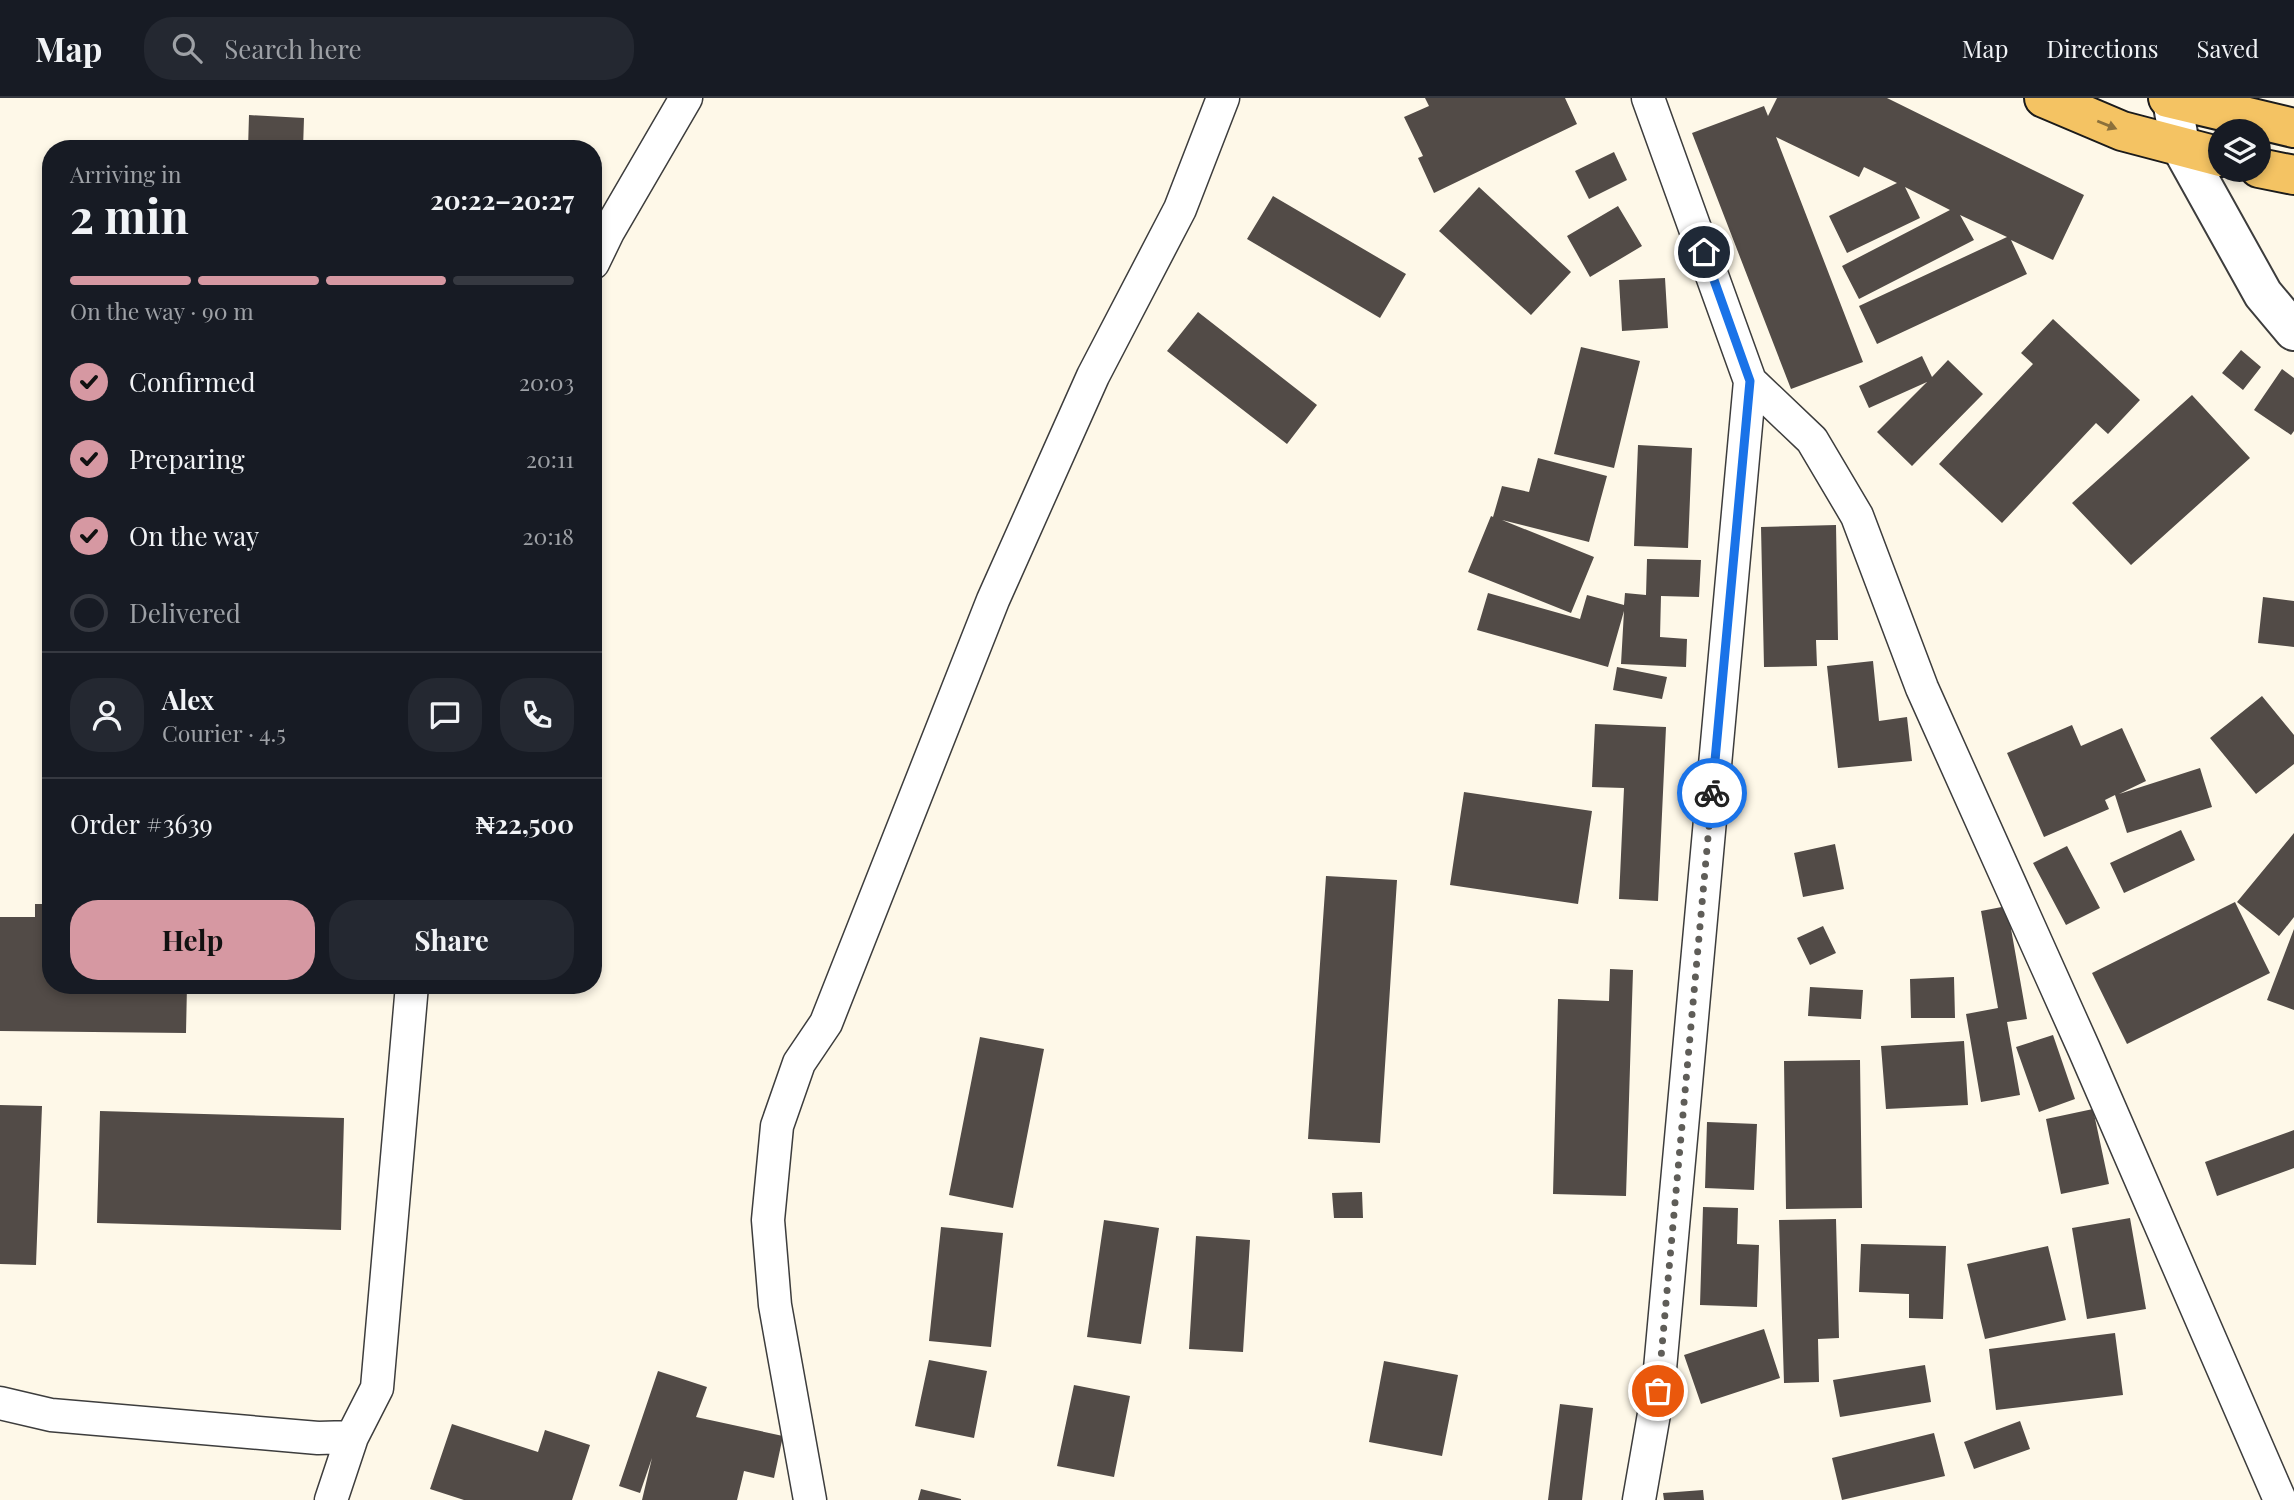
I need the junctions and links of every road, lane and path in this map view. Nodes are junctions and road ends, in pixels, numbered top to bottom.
1 (686, 98) edge
2 (1223, 98) edge
3 (1648, 98) edge
4 (2044, 98) edge
5 (2170, 99) edge
6 (2294, 128) edge
7 (2180, 145) junction
8 (2208, 153) edge
9 (2271, 170) edge
10 (2294, 175) edge
11 (602, 244) edge
12 (2294, 331) edge
13 (1750, 381) junction
14 (411, 994) edge
15 (0, 1403) edge
16 (352, 1437) junction
17 (331, 1500) edge
18 (810, 1500) edge
19 (1639, 1500) edge
20 (2280, 1500) edge

1 - 11 street
2 - 18 street
3 - 13 street
4 -> 7 main road
5 - 6 main road
5 - 7 street
7 - 8 main road
7 - 12 street
9 - 10 main road
13 - 19 street
13 - 20 street
14 - 16 street
15 - 16 street
16 - 17 street

